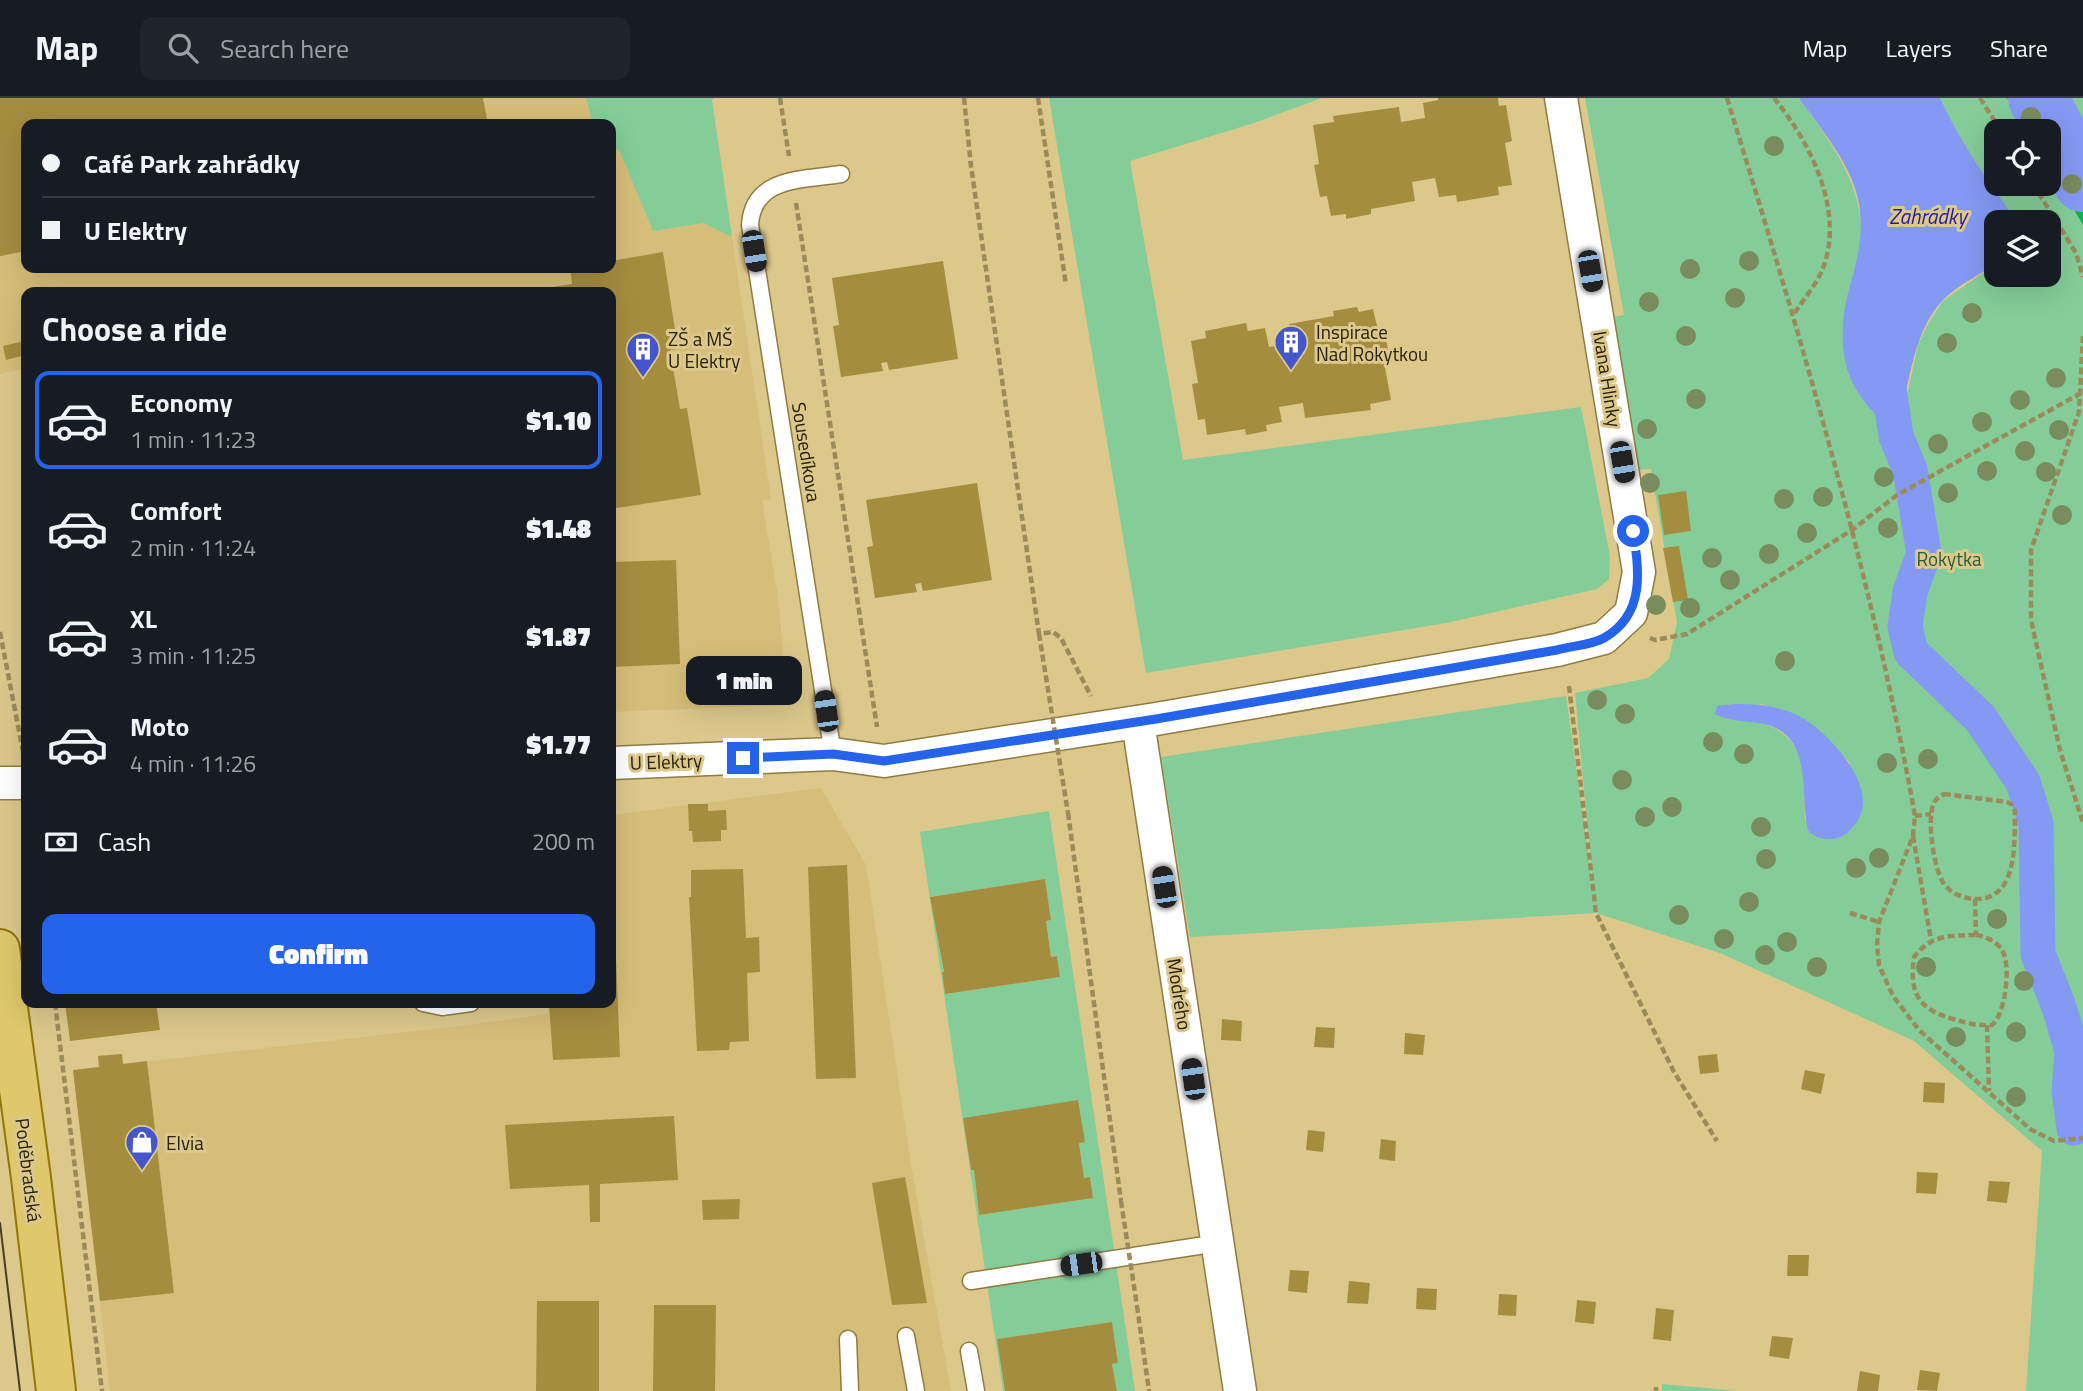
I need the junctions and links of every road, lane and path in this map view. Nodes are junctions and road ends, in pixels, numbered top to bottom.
1 (780, 98) edge
2 (964, 98) edge
3 (1038, 98) edge
4 (1561, 98) edge
5 (1727, 98) edge
6 (1774, 98) edge
7 (1980, 98) edge
8 (1993, 119) edge
9 (841, 174) dead end
10 (793, 182) junction
11 (2040, 196) edge
12 (2083, 277) edge
13 (1066, 285) dead end
14 (1794, 315) junction
15 (2083, 336) edge
16 (2082, 392) edge
17 (1852, 530) junction
18 (1618, 625) junction
19 (0, 632) edge
20 (1039, 634) junction
21 (1569, 686) dead end
22 (1094, 703) dead end
23 (1138, 722) junction
24 (879, 734) dead end
25 (21, 748) edge
26 (833, 754) junction
27 (616, 763) edge
28 (21, 772) edge
29 (0, 783) edge
30 (1931, 814) junction
31 (1915, 816) junction
32 (2083, 823) edge
33 (1913, 836) junction
34 (1975, 899) junction
35 (1850, 913) dead end
36 (1879, 922) junction
37 (1976, 935) junction
38 (1931, 940) junction
39 (0, 949) edge
40 (56, 1008) edge
41 (1987, 1025) junction
42 (1989, 1092) junction
43 (2083, 1138) edge
44 (1717, 1141) dead end
45 (1218, 1243) junction
46 (971, 1281) dead end
47 (906, 1336) dead end
48 (848, 1339) dead end
49 (969, 1351) dead end
50 (56, 1391) edge
51 (102, 1391) edge
52 (850, 1391) edge
53 (916, 1391) edge
54 (976, 1391) edge
55 (1149, 1391) edge
56 (1240, 1391) edge

1 - 10 path, Sousedíkova
2 - 20 path
3 - 13 path
4 - 18 street, Ivana Hlinky
5 - 14 path
6 - 14 path
7 - 8 path
9 - 10 lane, Sousedíkova
10 - 24 path, Sousedíkova
10 - 26 lane, Sousedíkova
11 - 12 path
14 - 17 path
15 - 16 path
16 - 17 path
16 - 32 path
17 - 18 path
17 - 31 path
18 - 23 street
19 - 25 path
20 - 22 path
20 - 55 path, bridge
21 - 44 path
23 - 26 street, U Elektry
23 - 45 street, Modrého
26 - 27 street, U Elektry
28 - 29 street
30 - 31 path
30 - 34 path
30 - 34 path
31 - 33 path
33 - 36 path
33 - 38 path
34 - 37 path
35 - 36 path
36 - 42 path
37 - 38 path
37 - 41 path
38 - 41 path
39 - 50 main road, Poděbradská
40 - 51 path
41 - 42 path
42 - 43 path
45 - 46 lane
45 - 56 street, Modrého
47 - 53 lane
48 - 52 lane
49 - 54 lane

